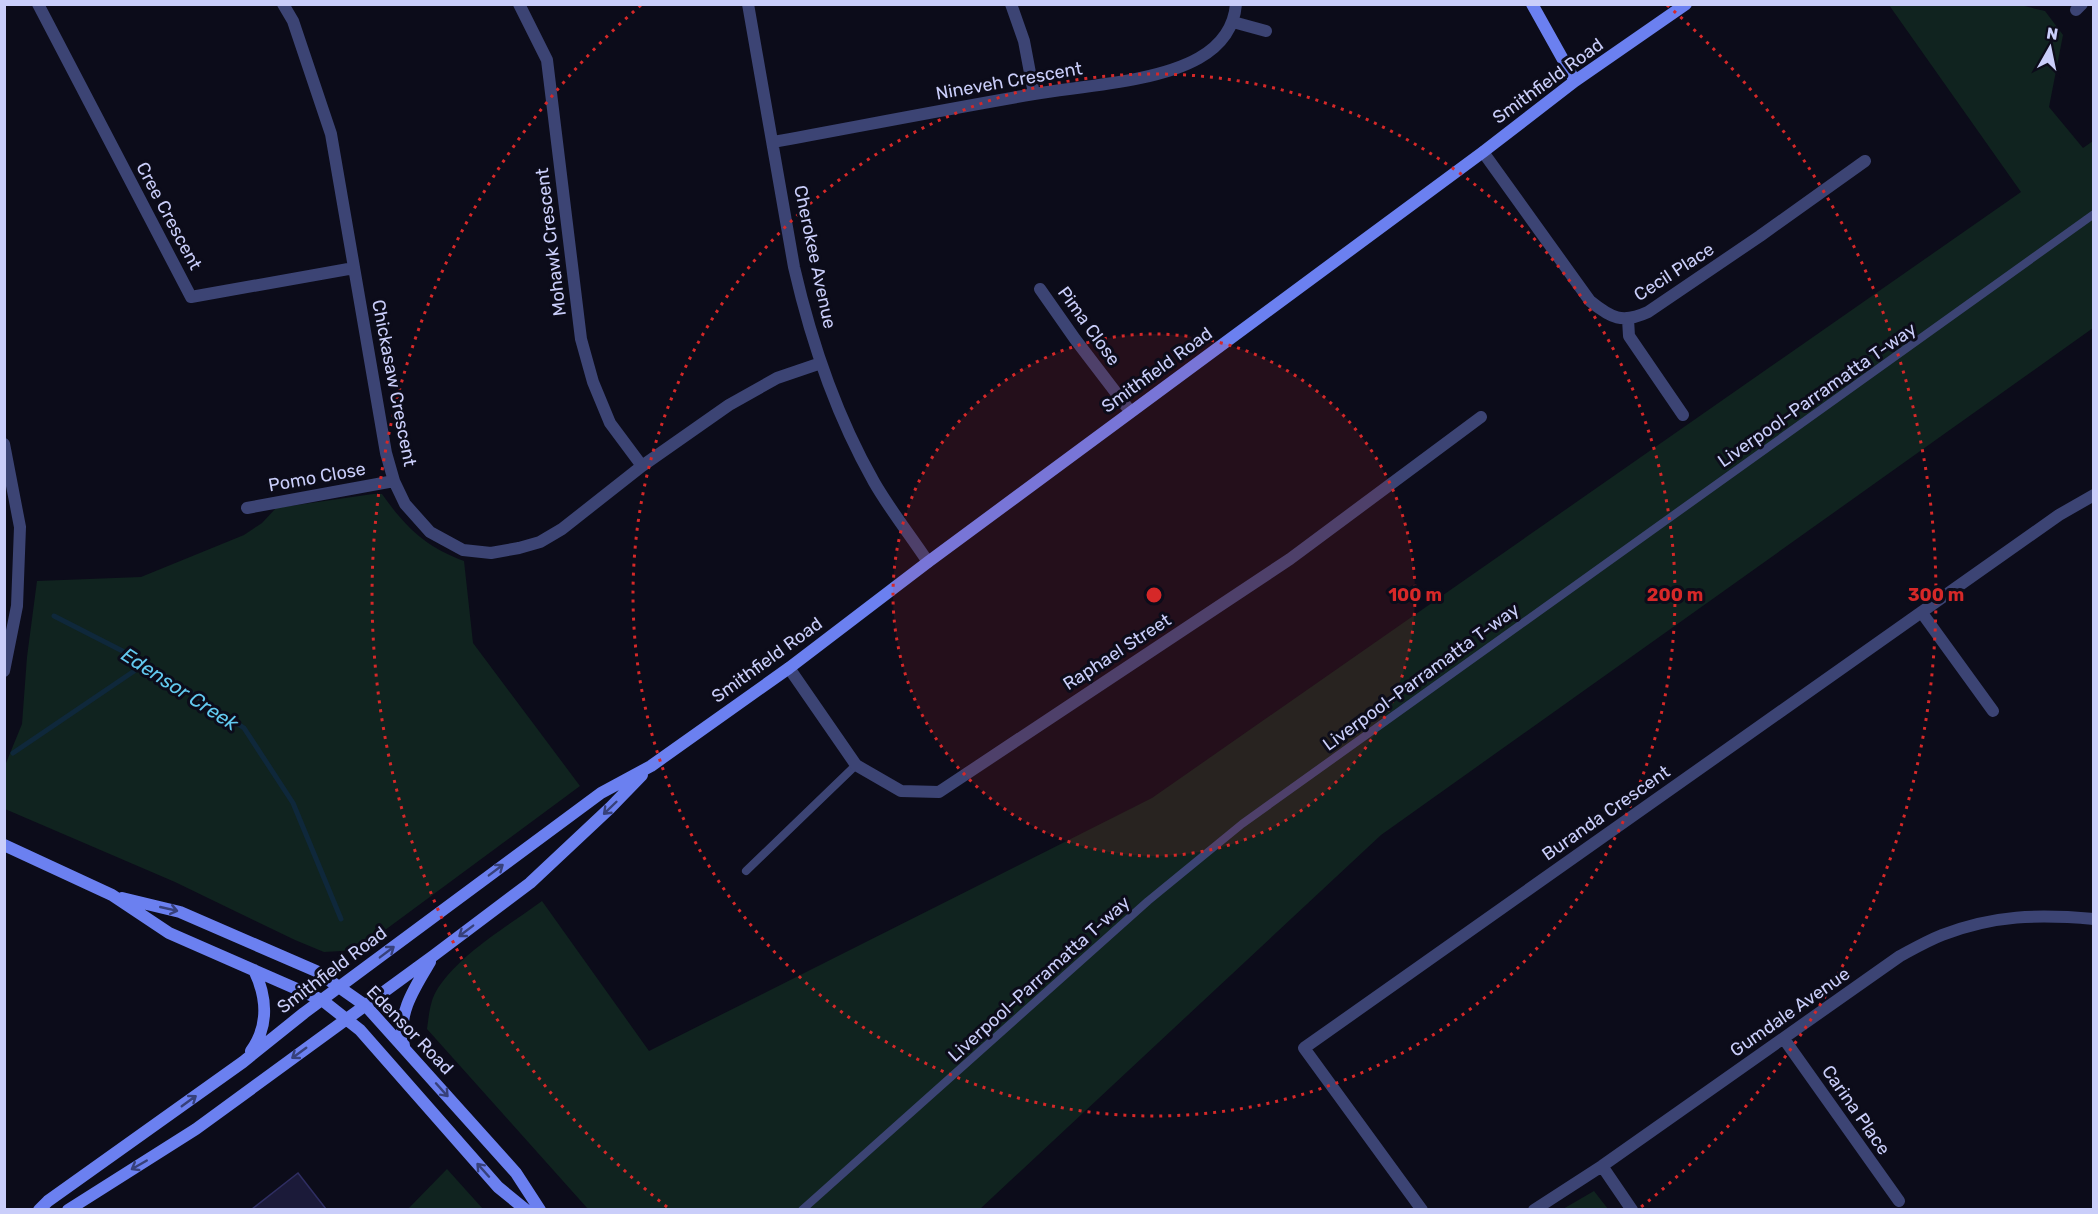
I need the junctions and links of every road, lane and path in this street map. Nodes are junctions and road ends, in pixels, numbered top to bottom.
1 (38, 4) edge
2 (283, 4) edge
3 (519, 4) edge
4 (748, 4) edge
5 (1011, 4) edge
6 (1236, 4) edge
7 (1532, 4) edge
8 (1686, 4) edge
9 (1233, 22) junction
10 (1266, 31) dead end
11 (1575, 81) junction
12 (1034, 94) junction
13 (773, 142) junction
14 (1483, 152) junction
15 (1865, 160) dead end
16 (2094, 214) edge
17 (354, 268) junction
18 (1040, 289) dead end
19 (1628, 319) junction
20 (821, 363) junction
21 (1130, 411) junction
22 (1683, 415) dead end
23 (1480, 417) dead end
24 (4, 444) edge
25 (642, 466) junction
26 (394, 481) junction
27 (2094, 495) edge
28 (247, 508) dead end
29 (928, 562) junction
30 (1922, 613) junction
31 (789, 668) junction
32 (4, 671) edge
33 (1993, 711) dead end
34 (856, 765) junction
35 (651, 766) junction
36 (4, 845) edge
37 (746, 871) dead end
38 (112, 895) junction
39 (2094, 919) edge
40 (433, 956) junction
41 (254, 970) junction
42 (341, 987) junction
43 (322, 1000) junction
44 (366, 1006) junction
45 (346, 1019) junction
46 (1784, 1039) junction
47 (404, 1046) junction
48 (243, 1062) junction
49 (1602, 1166) junction
50 (1899, 1201) dead end
51 (39, 1209) edge
52 (69, 1209) edge
53 (526, 1209) edge
54 (540, 1209) edge
55 (802, 1209) edge
56 (1422, 1209) edge
57 (1534, 1209) edge
58 (1632, 1209) edge

1 - 17 street, Cree Crescent
2 - 17 street, Chickasaw Crescent
3 - 25 street, Mohawk Crescent
4 - 13 street, Cherokee Avenue
5 - 12 street
6 - 9 street, Nineveh Crescent
7 - 11 main road
8 - 11 main road, Smithfield Road
9 - 10 street
9 - 12 street, Nineveh Crescent
11 - 14 main road, Smithfield Road
12 - 13 street, Nineveh Crescent
13 - 20 street, Cherokee Avenue
14 - 19 street, Cecil Place
14 - 21 main road, Smithfield Road
15 - 19 street, Cecil Place
16 - 55 lane, Liverpool–Parramatta T-way
17 - 26 street, Chickasaw Crescent
18 - 21 street, Pima Close
19 - 22 street
20 - 25 street, Chickasaw Crescent
20 - 29 street, Cherokee Avenue
21 - 29 main road, Smithfield Road
23 - 34 street, Raphael Street
24 - 32 street
25 - 26 street, Chickasaw Crescent
26 - 28 street, Pomo Close
27 - 30 street, Buranda Crescent
29 - 31 main road, Smithfield Road
30 - 33 street
30 - 56 street, Buranda Crescent
31 - 34 street, Raphael Street
31 - 35 main road, Smithfield Road
34 - 37 lane
35 -> 40 main road, Smithfield Road
42 -> 35 main road, Smithfield Road
36 - 38 main road, Edensor Road
38 - 41 main road, Edensor Road
38 -> 42 main road, Edensor Road
39 - 46 street, Gumdale Avenue
40 - 44 main road, Smithfield Road
40 - 47 main road
41 - 43 main road, Edensor Road
41 - 48 main road
42 - 43 main road, Smithfield Road
42 - 44 main road, Edensor Road
43 - 45 main road, Edensor Road
43 - 48 main road, Smithfield Road
44 - 45 main road, Smithfield Road
44 - 47 main road, Edensor Road
45 -> 52 main road, Smithfield Road
53 -> 45 main road, Edensor Road
46 - 49 street, Gumdale Avenue
46 - 50 street, Carina Place
47 -> 54 main road, Edensor Road
51 -> 48 main road, Smithfield Road
49 - 57 street, Gumdale Avenue
49 - 58 street

